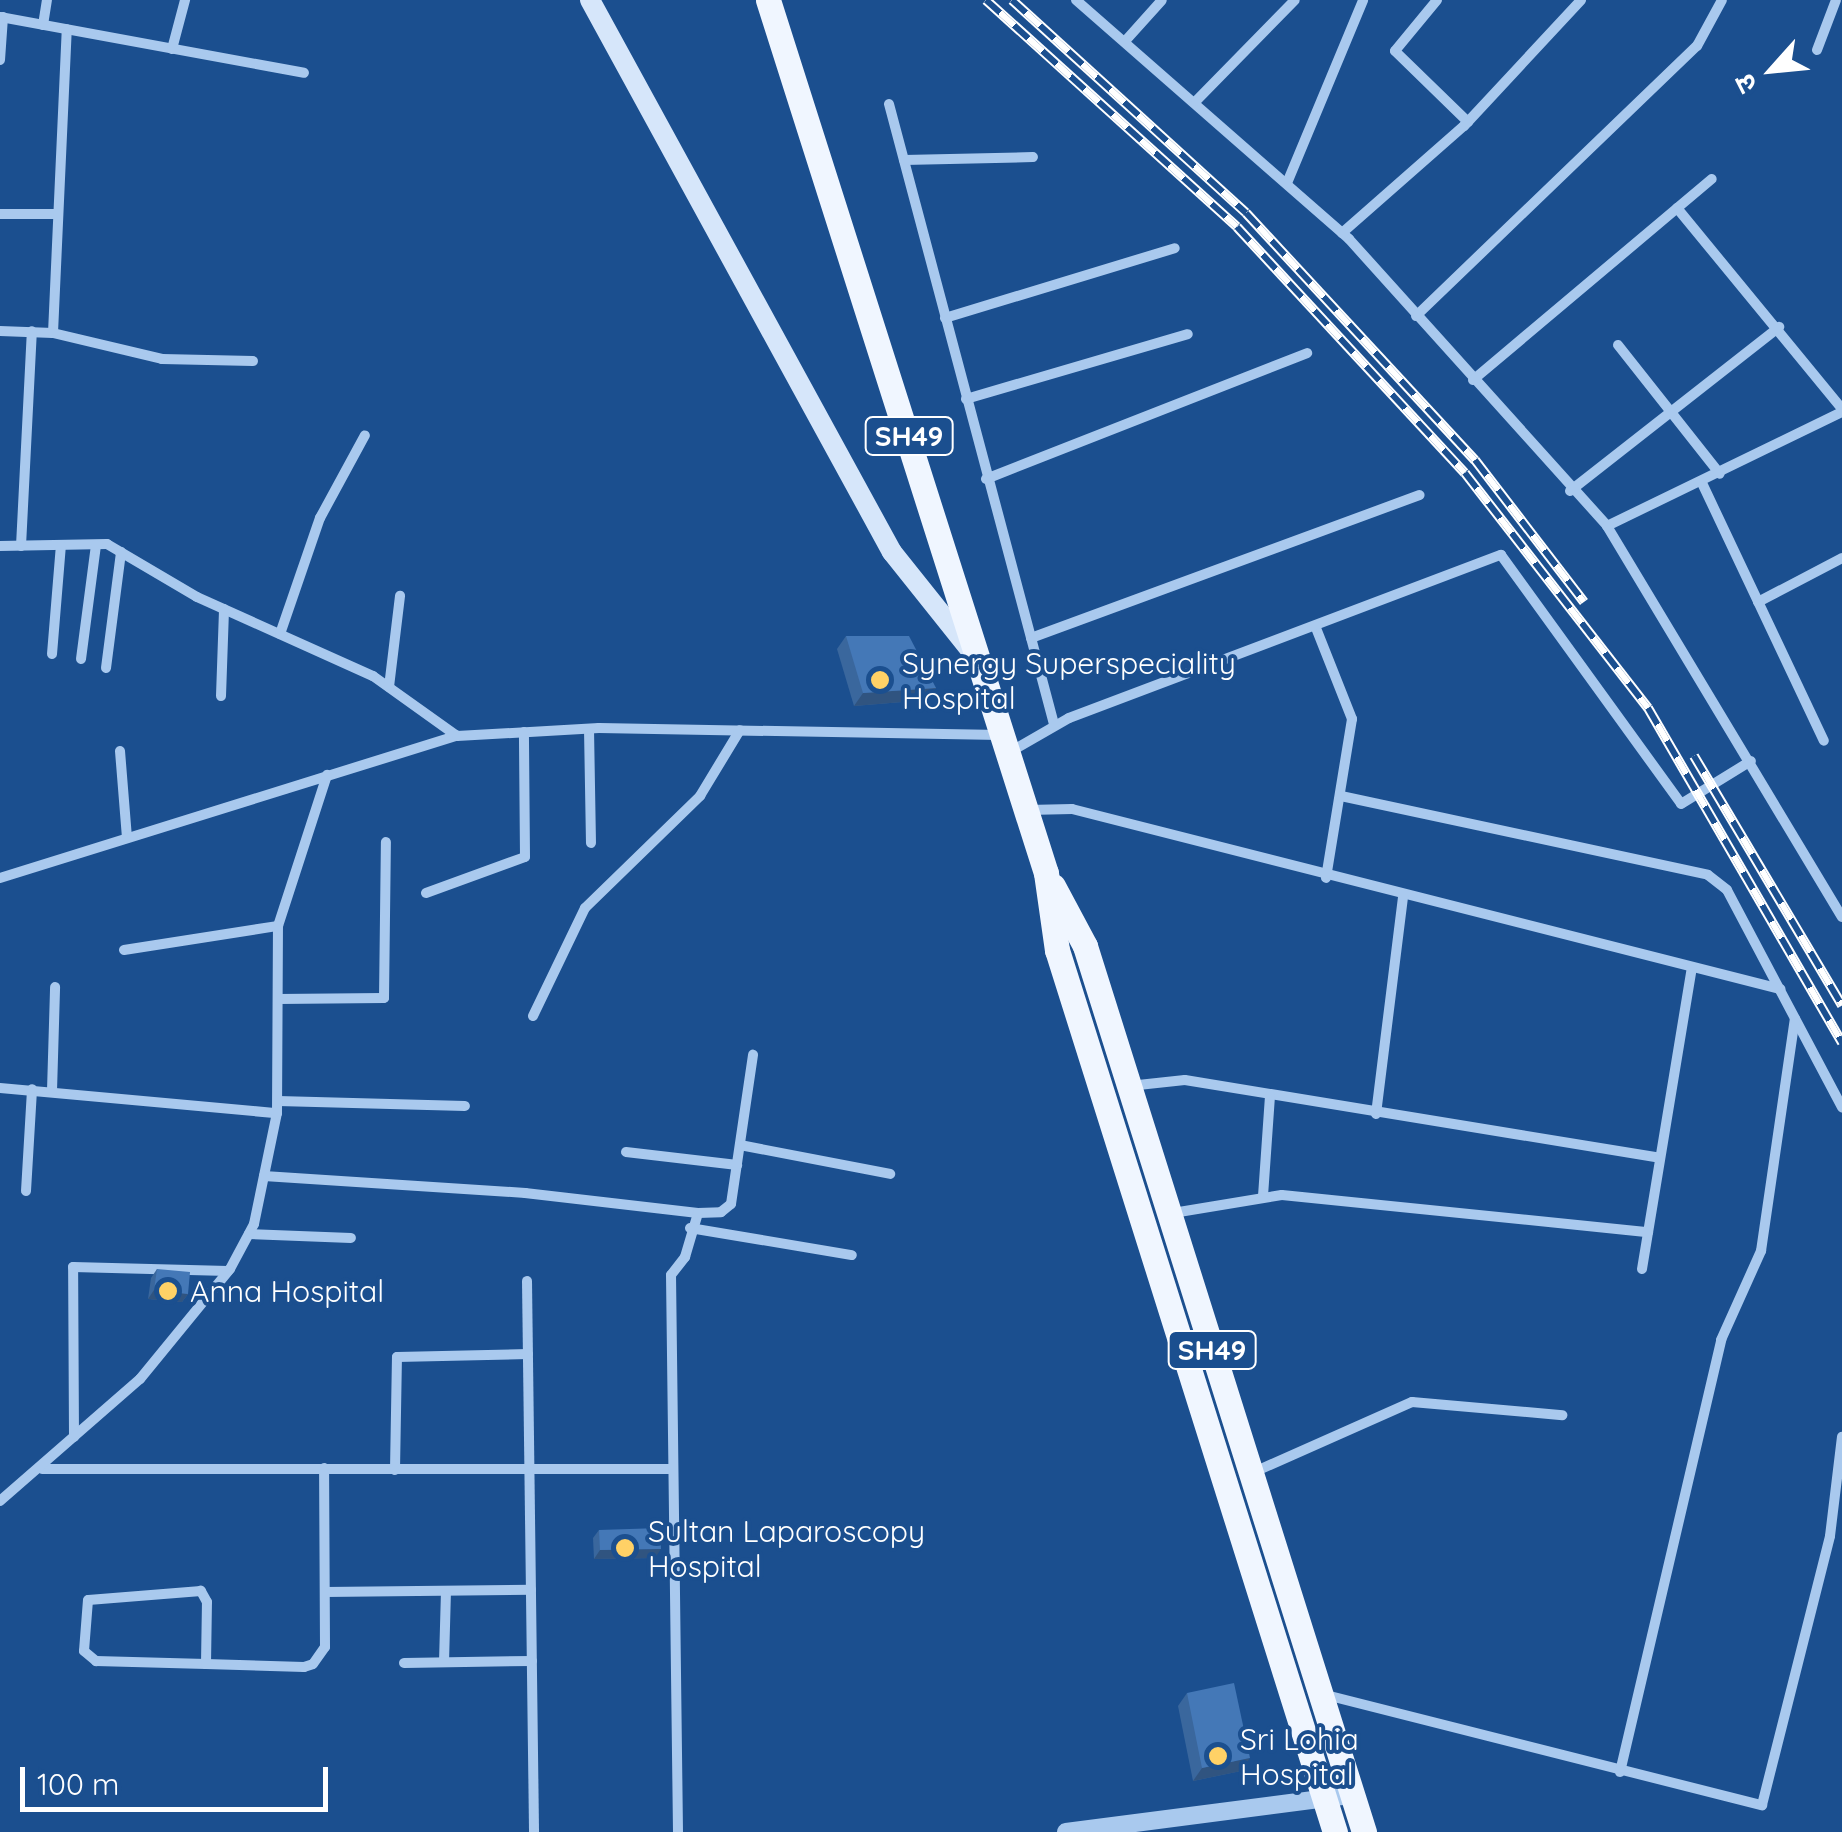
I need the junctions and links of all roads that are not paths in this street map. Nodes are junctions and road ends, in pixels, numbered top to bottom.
1 (48, 0) edge
2 (185, 0) edge
3 (590, 0) edge
4 (768, 0) edge
5 (1076, 0) edge
6 (1162, 0) edge
7 (1295, 0) edge
8 (1363, 0) edge
9 (1438, 0) edge
10 (1581, 0) edge
11 (1722, 0) edge
12 (1836, 0) edge
13 (2, 17) edge
14 (42, 24) junction
15 (66, 29) junction
16 (1126, 40) junction
17 (172, 49) junction
18 (1817, 50) dead end
19 (0, 60) edge
20 (304, 73) dead end
21 (1196, 101) junction
22 (889, 104) dead end
23 (1468, 122) junction
24 (1033, 157) dead end
25 (904, 160) junction
26 (1712, 178) dead end
27 (1287, 184) junction
28 (1677, 208) junction
29 (0, 214) edge
30 (58, 214) junction
31 (1342, 234) junction
32 (1176, 248) dead end
33 (1416, 316) junction
34 (944, 318) junction
35 (1778, 326) junction
36 (0, 331) edge
37 (32, 332) junction
38 (52, 333) junction
39 (1188, 334) dead end
40 (1618, 345) dead end
41 (1307, 353) dead end
42 (253, 360) dead end
43 (1473, 380) junction
44 (966, 400) junction
45 (1670, 411) junction
46 (1842, 411) edge
47 (366, 434) dead end
48 (1720, 474) junction
49 (986, 479) junction
50 (1702, 482) junction
51 (1570, 490) junction
52 (1420, 496) dead end
53 (1606, 526) junction
54 (61, 545) junction
55 (96, 545) junction
56 (0, 546) edge
57 (21, 546) junction
58 (121, 552) junction
59 (1842, 558) edge
60 (400, 596) dead end
61 (1758, 602) junction
62 (224, 609) junction
63 (1316, 628) junction
64 (280, 634) junction
65 (1031, 638) junction
66 (971, 651) junction
67 (52, 654) dead end
68 (81, 659) dead end
69 (106, 668) dead end
70 (389, 687) junction
71 (221, 696) dead end
72 (1054, 724) junction
73 (590, 729) junction
74 (740, 730) junction
75 (524, 732) junction
76 (457, 736) junction
77 (1824, 742) dead end
78 (1004, 744) junction
79 (120, 751) dead end
80 (1751, 762) junction
81 (326, 774) junction
82 (1342, 796) junction
83 (1025, 810) junction
84 (127, 838) junction
85 (386, 842) dead end
86 (591, 843) dead end
87 (1046, 873) junction
88 (0, 878) edge
89 (1326, 878) junction
90 (426, 892) dead end
91 (1403, 896) junction
92 (1842, 917) edge
93 (278, 926) junction
94 (124, 950) dead end
95 (1692, 967) junction
96 (55, 987) dead end
97 (1780, 989) junction
98 (278, 999) junction
99 (533, 1016) dead end
100 (1795, 1018) junction
101 (753, 1055) dead end
102 (1129, 1086) junction
103 (0, 1088) edge
104 (32, 1089) junction
105 (52, 1091) junction
106 (1270, 1095) junction
107 (465, 1106) dead end
108 (1842, 1106) edge
109 (278, 1107) junction
110 (1376, 1114) junction
111 (740, 1145) junction
112 (626, 1152) dead end
113 (1660, 1158) junction
114 (737, 1165) junction
115 (890, 1174) dead end
116 (264, 1176) junction
117 (26, 1191) dead end
118 (1264, 1196) junction
119 (698, 1213) junction
120 (1169, 1214) junction
121 (690, 1228) junction
122 (1648, 1232) junction
123 (249, 1234) junction
124 (351, 1238) dead end
125 (852, 1254) dead end
126 (1642, 1270) dead end
127 (228, 1272) junction
128 (527, 1281) dead end
129 (528, 1354) junction
130 (1562, 1415) dead end
131 (74, 1436) junction
132 (1842, 1437) edge
133 (324, 1468) junction
134 (670, 1468) junction
135 (41, 1469) junction
136 (395, 1470) junction
137 (529, 1472) junction
138 (1251, 1473) junction
139 (0, 1501) edge
140 (531, 1590) junction
141 (446, 1591) junction
142 (325, 1592) junction
143 (532, 1661) junction
144 (444, 1662) junction
145 (404, 1663) dead end
146 (206, 1664) junction
147 (1321, 1694) junction
148 (1620, 1772) junction
149 (1352, 1795) junction
150 (1325, 1797) junction
151 (1093, 1830) edge
152 (534, 1832) edge
153 (678, 1832) edge
154 (1066, 1832) edge
155 (1335, 1832) edge
156 (1364, 1832) edge

1 - 14 street
2 - 17 street
3 - 66 main road
4 - 66 main road, SH49
5 - 16 street
6 - 16 street
7 - 21 street
8 - 27 street
9 - 23 street
10 - 23 street
11 - 33 street
12 - 18 street
13 - 14 street
13 - 19 street
14 - 15 street
15 - 17 street
15 - 30 street
16 - 21 street
17 - 20 street
21 - 27 street
22 - 25 street
23 - 31 street
24 - 25 street
25 - 34 street
26 - 28 street
27 - 31 street
28 - 35 street
28 - 43 street
29 - 30 street
30 - 38 street
31 - 33 street
32 - 34 street
33 - 43 street
34 - 44 street
35 - 45 street
35 - 46 street
36 - 37 street
37 - 38 street
37 - 57 street
38 - 42 street
39 - 44 street
40 - 45 street
41 - 49 street
43 - 51 street
44 - 49 street
45 - 48 street
45 - 51 street
46 - 48 street
47 - 64 street
48 - 50 street
49 - 65 street
50 - 53 street
50 - 61 street
51 - 53 street
52 - 65 street
53 - 80 street
54 - 55 street
54 - 57 street
54 - 67 street
55 - 58 street
55 - 68 street
56 - 57 street
58 - 62 street
58 - 69 street
59 - 61 street
60 - 70 street
61 - 77 street
62 - 64 street
62 - 71 street
63 - 72 street
63 - 80 street
63 - 82 street
64 - 70 street
65 - 72 street
66 - 78 main road, SH49
70 - 76 street
72 - 78 street
73 - 74 street
73 - 75 street
73 - 86 street
74 - 78 street
74 - 99 street
75 - 76 street
75 - 90 street
76 - 81 street
78 - 83 main road, SH49
79 - 84 street
80 - 92 street
81 - 84 street
81 - 93 street
82 - 89 street
82 - 97 street
83 - 87 main road, SH49
83 - 89 street
84 - 88 street
85 - 98 street
87 - 102 main road, SH49
87 - 150 main road, SH49
89 - 91 street
91 - 95 street
91 - 110 street
93 - 94 street
93 - 98 street
95 - 97 street
95 - 113 street
96 - 105 street
97 - 100 street
98 - 109 street
100 - 108 street
100 - 148 street
101 - 111 street
102 - 106 street
102 - 120 main road, SH49
103 - 104 street
104 - 105 street
104 - 117 street
105 - 109 street
106 - 110 street
106 - 118 street
107 - 109 street
109 - 116 street
110 - 113 street
111 - 114 street
111 - 115 street
112 - 114 street
113 - 122 street
114 - 119 street
116 - 119 street
116 - 123 street
118 - 120 street
118 - 122 street
119 - 121 street
120 - 138 main road, SH49
121 - 125 street
121 - 134 street
122 - 126 street
123 - 124 street
123 - 127 street
127 - 131 street
127 - 131 street
128 - 129 street
129 - 136 street
129 - 137 street
130 - 138 street
131 - 135 street
132 - 148 street
133 - 135 street
133 - 136 street
133 - 142 street
134 - 137 street
134 - 153 street
135 - 139 street
136 - 137 street
137 - 140 street
138 - 147 main road, SH49
140 - 141 street
140 - 143 street
141 - 142 street
141 - 144 street
142 - 146 street
143 - 144 street
143 - 152 street
144 - 145 street
146 - 146 street
147 - 148 street
147 - 149 main road, SH49
149 - 150 street
149 - 156 main road, SH49
150 - 151 street
150 - 155 main road, SH49
151 - 154 street

